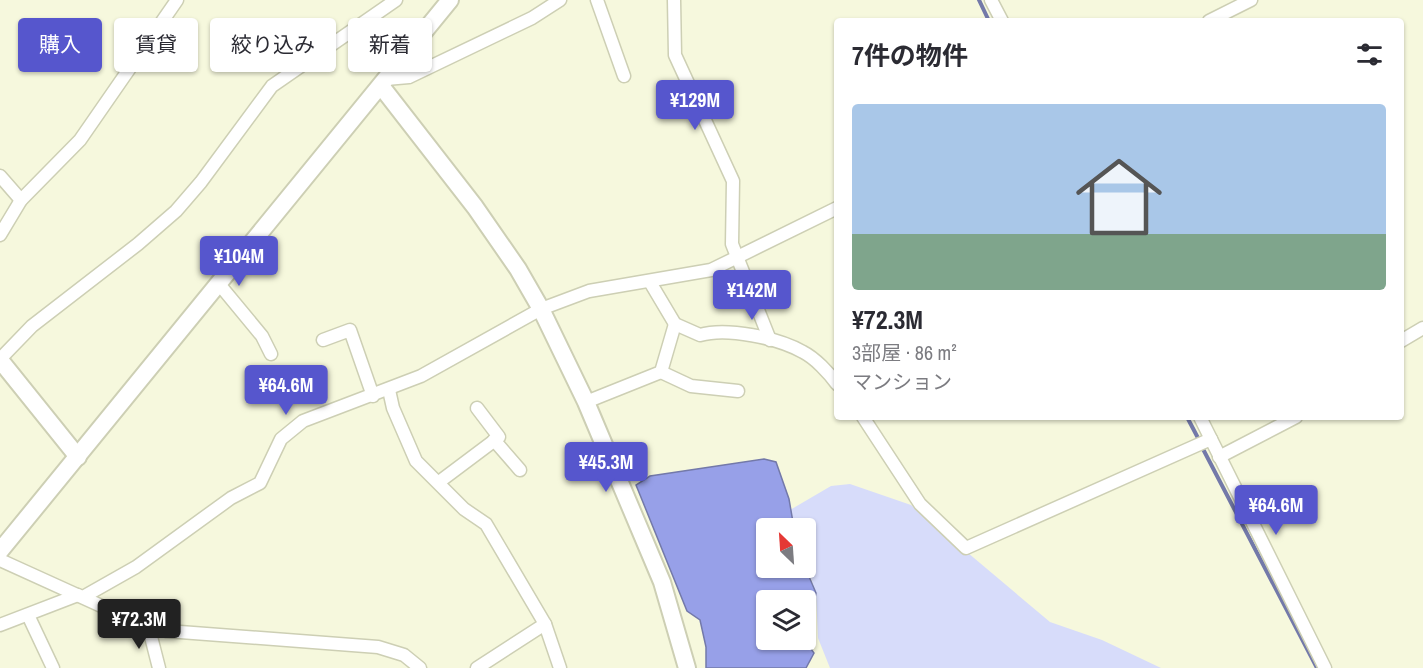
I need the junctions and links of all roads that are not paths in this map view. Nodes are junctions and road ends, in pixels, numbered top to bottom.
1 (177, 0) edge
2 (396, 0) edge
3 (450, 0) edge
4 (560, 0) edge
5 (597, 0) edge
6 (674, 0) edge
7 (991, 0) edge
8 (1251, 0) edge
9 (1000, 18) edge
10 (1215, 18) edge
11 (624, 76) dead end
12 (383, 82) junction
13 (0, 176) edge
14 (21, 200) junction
15 (834, 210) edge
16 (0, 235) edge
17 (738, 258) junction
18 (650, 282) junction
19 (219, 284) junction
20 (541, 309) junction
21 (675, 324) junction
22 (1423, 328) edge
23 (1404, 338) edge
24 (323, 340) dead end
25 (770, 340) junction
26 (271, 354) dead end
27 (0, 360) edge
28 (661, 372) junction
29 (834, 381) edge
30 (389, 390) junction
31 (738, 391) dead end
32 (373, 396) junction
33 (586, 402) junction
34 (477, 408) dead end
35 (865, 420) edge
36 (1202, 420) edge
37 (1290, 420) edge
38 (1211, 439) junction
39 (494, 440) junction
40 (78, 457) junction
41 (1220, 457) junction
42 (520, 470) dead end
43 (439, 482) junction
44 (0, 551) edge
45 (0, 560) edge
46 (81, 596) junction
47 (28, 615) junction
48 (545, 624) junction
49 (0, 625) edge
50 (148, 625) junction
51 (417, 667) edge
52 (53, 668) edge
53 (159, 668) edge
54 (477, 668) edge
55 (560, 668) edge
56 (687, 668) edge
57 (1325, 668) edge

1 - 14 street
2 - 27 street
3 - 12 street
4 - 12 street
5 - 11 street
6 - 17 street
7 - 9 street
8 - 10 street
12 - 19 street
12 - 20 street
13 - 14 street
14 - 16 street
15 - 17 street
17 - 18 street
17 - 25 street
18 - 20 street
18 - 21 street
19 - 26 street
19 - 40 street
20 - 30 street
20 - 33 street
21 - 25 street
21 - 28 street
22 - 23 street
24 - 32 street
25 - 29 street
27 - 40 street
28 - 31 street
28 - 33 street
30 - 32 street
30 - 43 street
32 - 46 street
33 - 56 street
34 - 39 street
35 - 38 street
36 - 38 street
37 - 41 street
38 - 41 street
39 - 42 street
39 - 43 street
40 - 44 street
41 - 57 street
43 - 48 street
45 - 46 street
46 - 47 street
46 - 50 street
47 - 49 street
47 - 52 street
48 - 54 street
48 - 55 street
50 - 51 street
50 - 53 street

